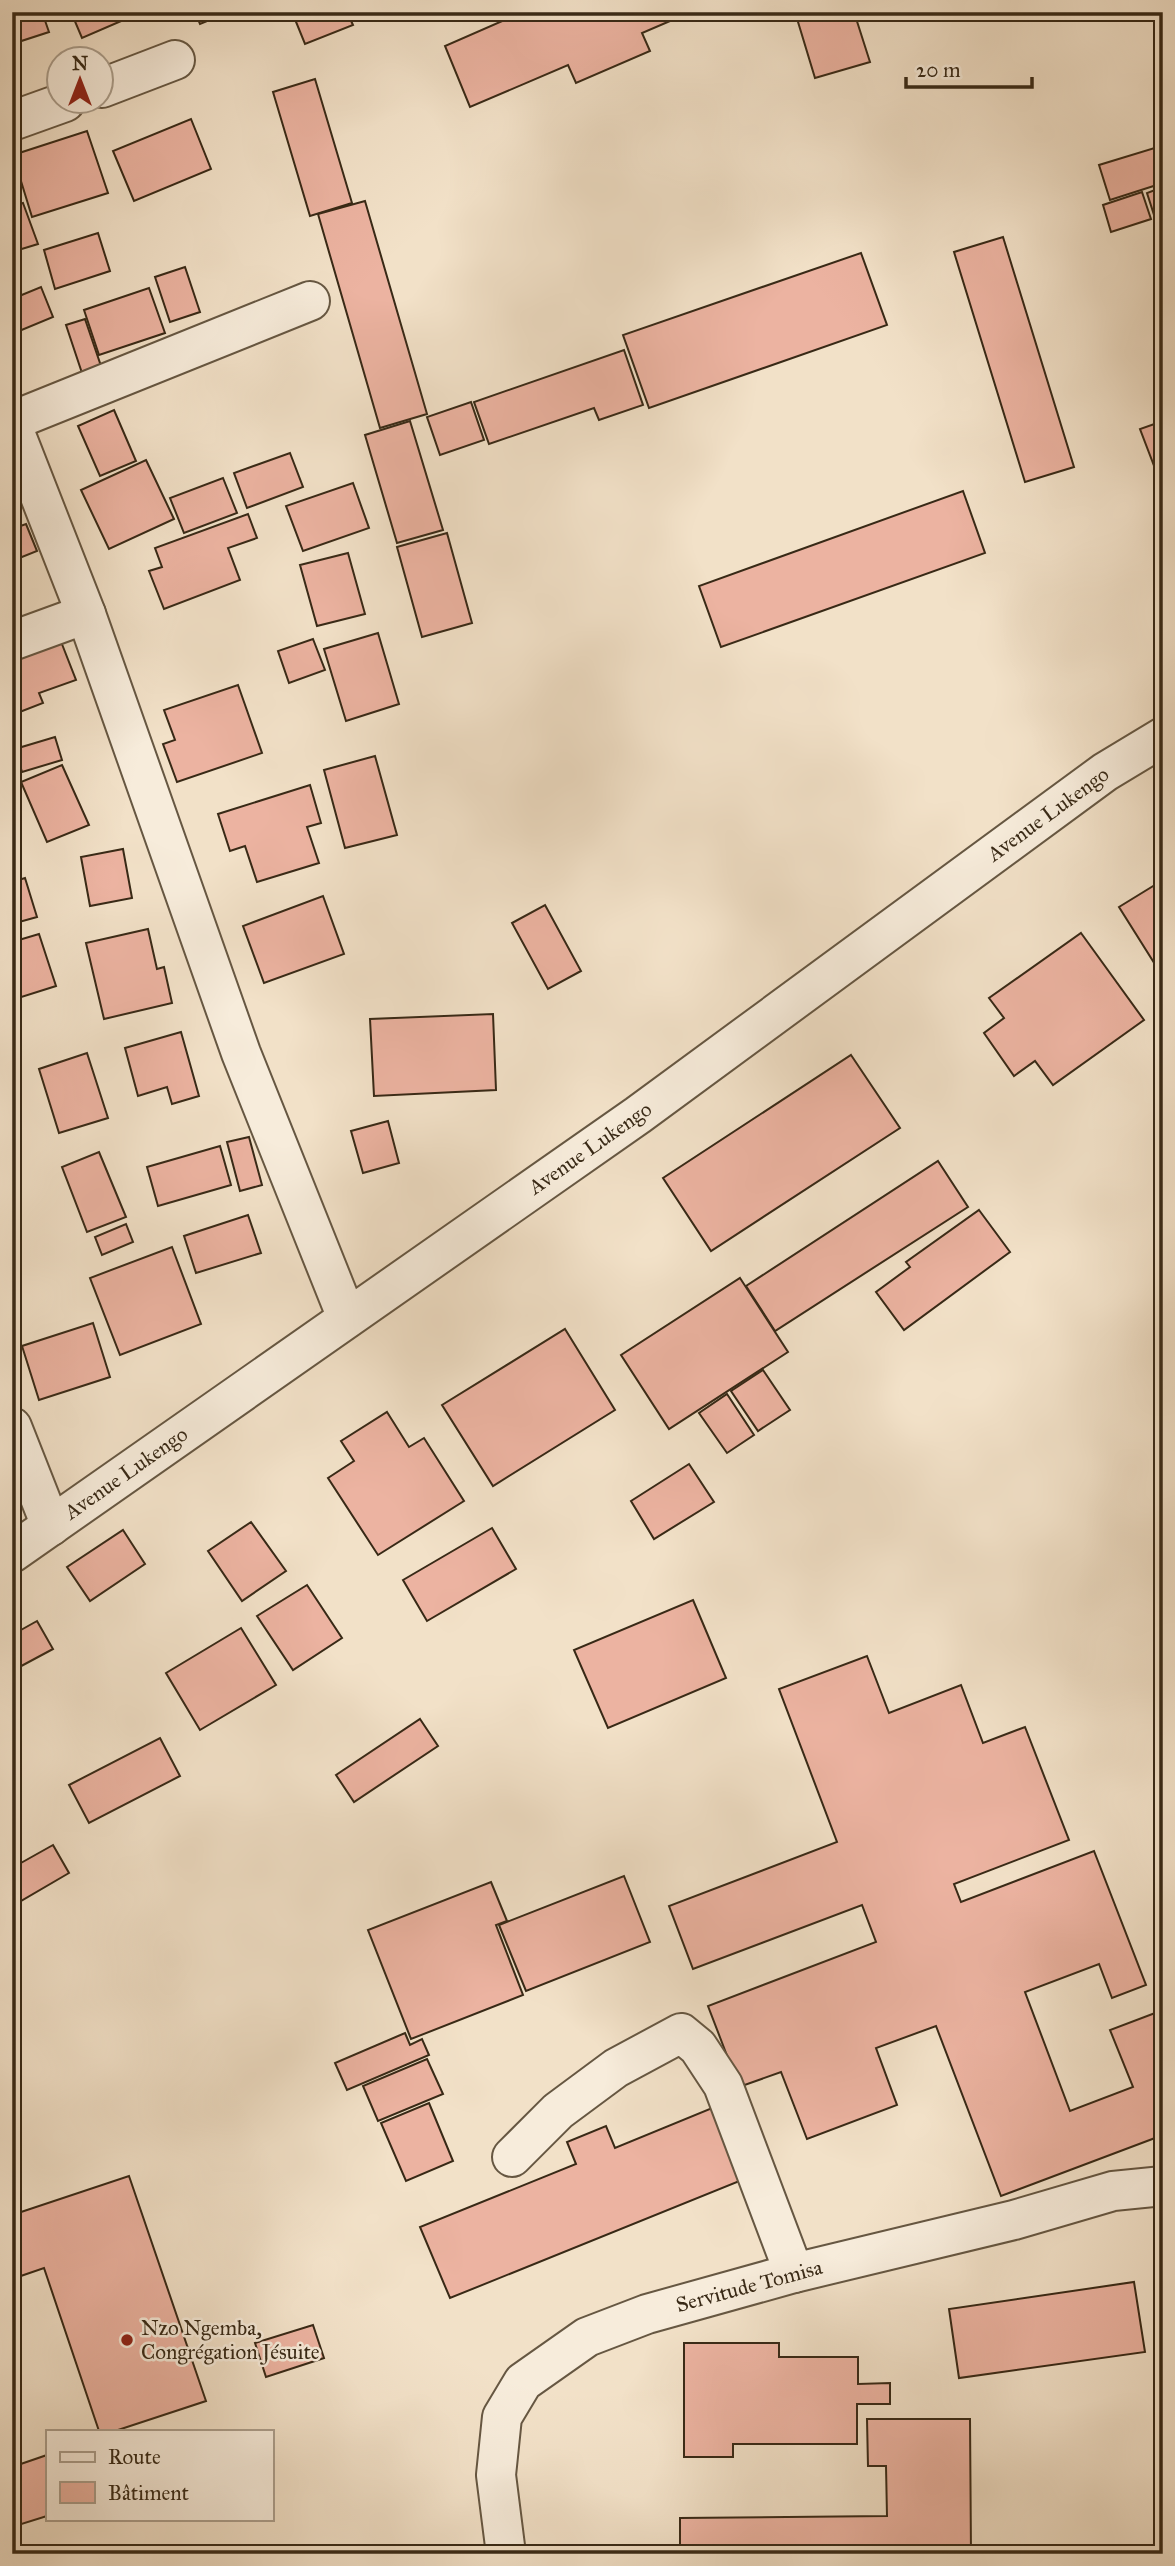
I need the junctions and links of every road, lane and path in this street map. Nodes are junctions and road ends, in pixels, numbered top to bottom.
1 (175, 60) dead end
2 (116, 83) edge
3 (46, 109) edge
4 (12, 121) edge
5 (310, 301) dead end
6 (12, 423) edge
7 (86, 614) junction
8 (12, 641) edge
9 (1163, 737) edge
10 (346, 1318) junction
11 (12, 1427) edge
12 (51, 1525) junction
13 (12, 1553) edge
14 (512, 2157) dead end
15 (1163, 2186) edge
16 (794, 2273) junction
17 (506, 2554) edge

1 - 2 street
3 - 4 street
5 - 6 street
6 - 7 street
7 - 8 street
7 - 10 street
9 - 10 street, Avenue Lukengo
10 - 12 street, Avenue Lukengo
11 - 12 street
12 - 13 street, Avenue Lukengo
14 - 16 street
15 - 16 street, Servitude Tomisa
16 - 17 street, Servitude Tomisa

